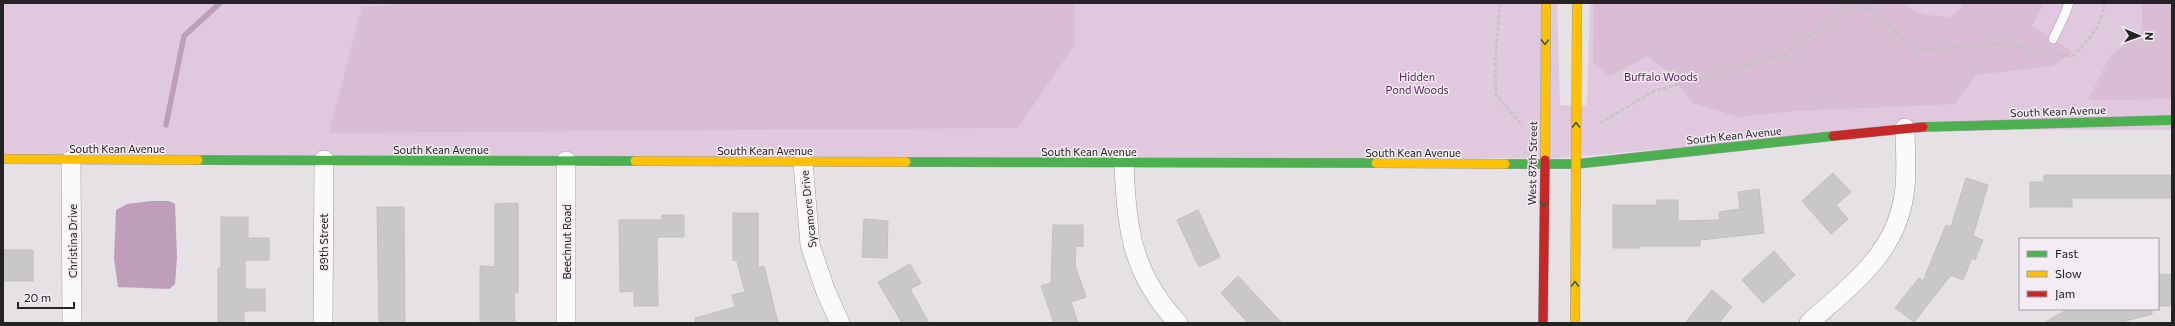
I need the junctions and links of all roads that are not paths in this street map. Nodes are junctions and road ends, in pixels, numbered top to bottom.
1 (1546, 3) edge
2 (1577, 3) edge
3 (2068, 3) edge
4 (2053, 38) dead end
5 (2172, 120) edge
6 (1905, 128) junction
7 (3, 159) edge
8 (71, 160) junction
9 (324, 160) junction
10 (566, 161) junction
11 (803, 162) junction
12 (1124, 163) junction
13 (1576, 164) junction
14 (1544, 165) junction
15 (72, 323) edge
16 (323, 323) edge
17 (566, 323) edge
18 (840, 323) edge
19 (1178, 323) edge
20 (1543, 323) edge
21 (1575, 323) edge
22 (1809, 323) edge

1 -> 14 street, West 87th Street
13 -> 2 street
3 - 4 lane
5 - 6 street, South Kean Avenue
6 - 13 street, South Kean Avenue
6 - 22 street
7 - 8 street, South Kean Avenue
8 - 9 street, South Kean Avenue
8 - 15 street, Christina Drive
9 - 10 street, South Kean Avenue
9 - 16 street, 89th Street
10 - 11 street, South Kean Avenue
10 - 17 street, Beechnut Road
11 - 12 street, South Kean Avenue
11 - 18 street, Sycamore Drive
12 - 14 street, South Kean Avenue
12 - 19 street
13 - 14 street, South Kean Avenue
21 -> 13 street
14 -> 20 street, West 87th Street

